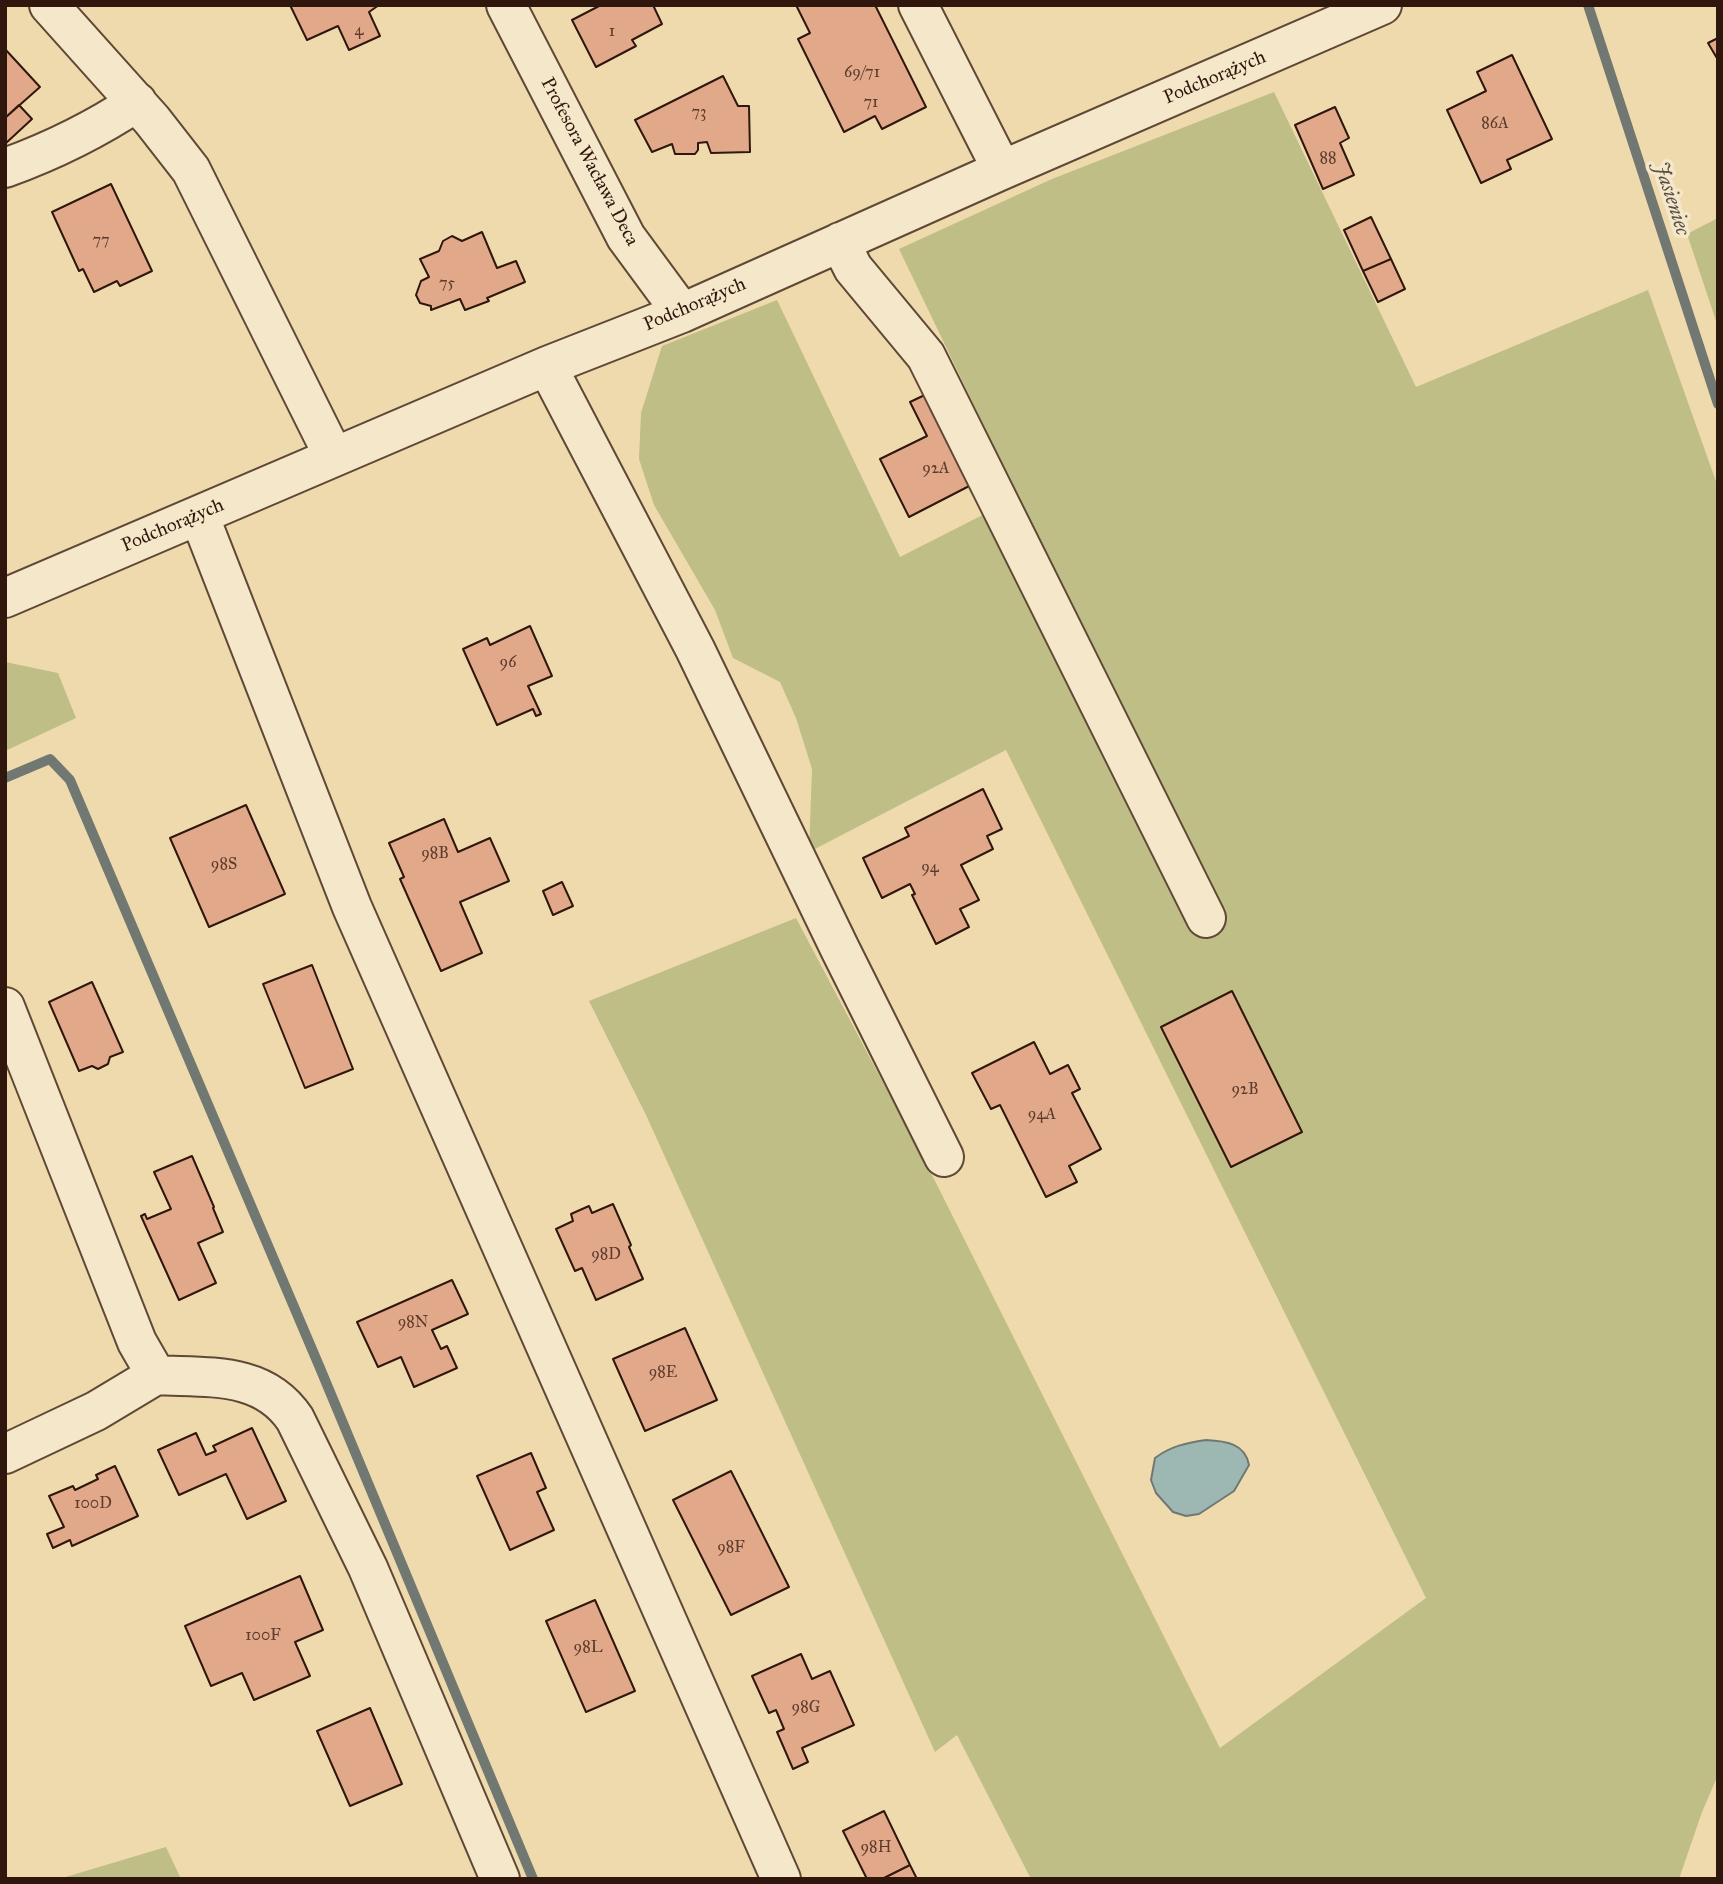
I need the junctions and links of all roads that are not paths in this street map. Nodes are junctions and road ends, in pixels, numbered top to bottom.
1 (49, 5) edge
2 (506, 5) edge
3 (918, 5) edge
4 (1382, 5) edge
5 (136, 102) junction
6 (5, 168) edge
7 (1002, 170) junction
8 (840, 242) junction
9 (682, 313) junction
10 (547, 366) junction
11 (334, 457) junction
12 (198, 515) junction
13 (5, 598) edge
14 (1206, 918) dead end
15 (5, 1007) edge
16 (944, 1157) dead end
17 (156, 1375) junction
18 (5, 1454) edge
19 (489, 1875) edge
20 (781, 1879) edge

1 - 5 street
2 - 9 street, Profesora Wacława Deca
3 - 7 street
4 - 7 street, Podchorążych
5 - 6 street
5 - 11 street
7 - 8 street, Podchorążych
8 - 9 street, Podchorążych
8 - 14 street
9 - 10 street, Podchorążych
10 - 11 street, Podchorążych
10 - 16 street
11 - 12 street, Podchorążych
12 - 13 street, Podchorążych
12 - 20 street
15 - 17 street
17 - 18 street
17 - 19 street

